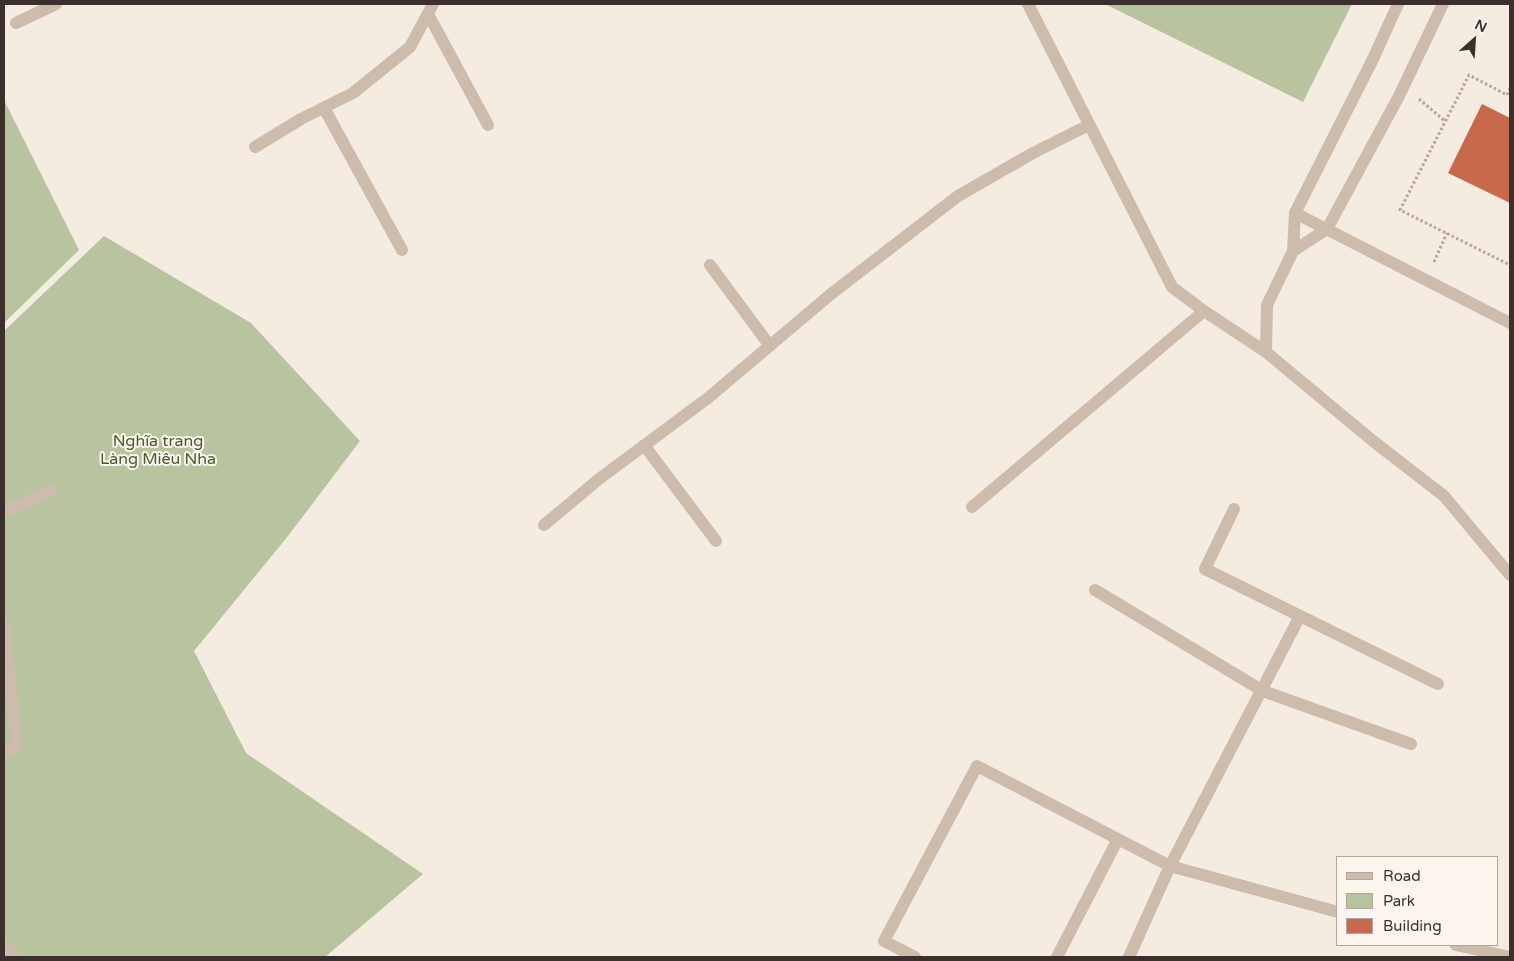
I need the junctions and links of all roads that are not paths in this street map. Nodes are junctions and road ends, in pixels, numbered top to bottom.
1 (56, 4) edge
2 (1028, 4) edge
3 (1398, 4) edge
4 (1443, 4) edge
5 (431, 9) edge
6 (16, 23) dead end
7 (324, 108) junction
8 (488, 125) dead end
9 (1089, 125) junction
10 (255, 147) dead end
11 (1295, 213) junction
12 (1327, 229) junction
13 (402, 250) dead end
14 (1293, 251) junction
15 (710, 265) dead end
16 (1204, 311) junction
17 (1510, 323) edge
18 (770, 346) junction
19 (1266, 352) junction
20 (644, 445) junction
21 (51, 491) dead end
22 (972, 507) dead end
23 (1234, 509) dead end
24 (4, 511) edge
25 (544, 526) dead end
26 (716, 541) dead end
27 (1510, 575) edge
28 (1095, 590) dead end
29 (1300, 616) junction
30 (4, 624) edge
31 (1438, 684) dead end
32 (1263, 690) junction
33 (1411, 744) dead end
34 (4, 754) edge
35 (1118, 839) junction
36 (1170, 866) junction
37 (1336, 911) edge
38 (4, 946) edge
39 (1460, 946) edge
40 (16, 957) edge
41 (914, 957) edge
42 (1057, 957) edge
43 (1129, 957) edge
44 (1510, 957) edge

1 - 6 street
2 - 9 street
3 - 11 street
4 - 12 street
5 - 7 street
5 - 8 street
7 - 10 street
7 - 13 street
9 - 16 street
9 - 18 street
11 - 12 street
11 - 14 street
12 - 14 street
12 - 17 street
14 - 19 street
15 - 18 street
16 - 19 street
16 - 22 street
18 - 20 street
19 - 27 street
20 - 25 street
20 - 26 street
21 - 24 street
23 - 29 street
28 - 32 street
29 - 31 street
29 - 32 street
30 - 34 street
32 - 33 street
32 - 36 street
35 - 36 street
35 - 41 street
35 - 42 street
36 - 37 street
36 - 43 street
38 - 40 street
39 - 44 street

